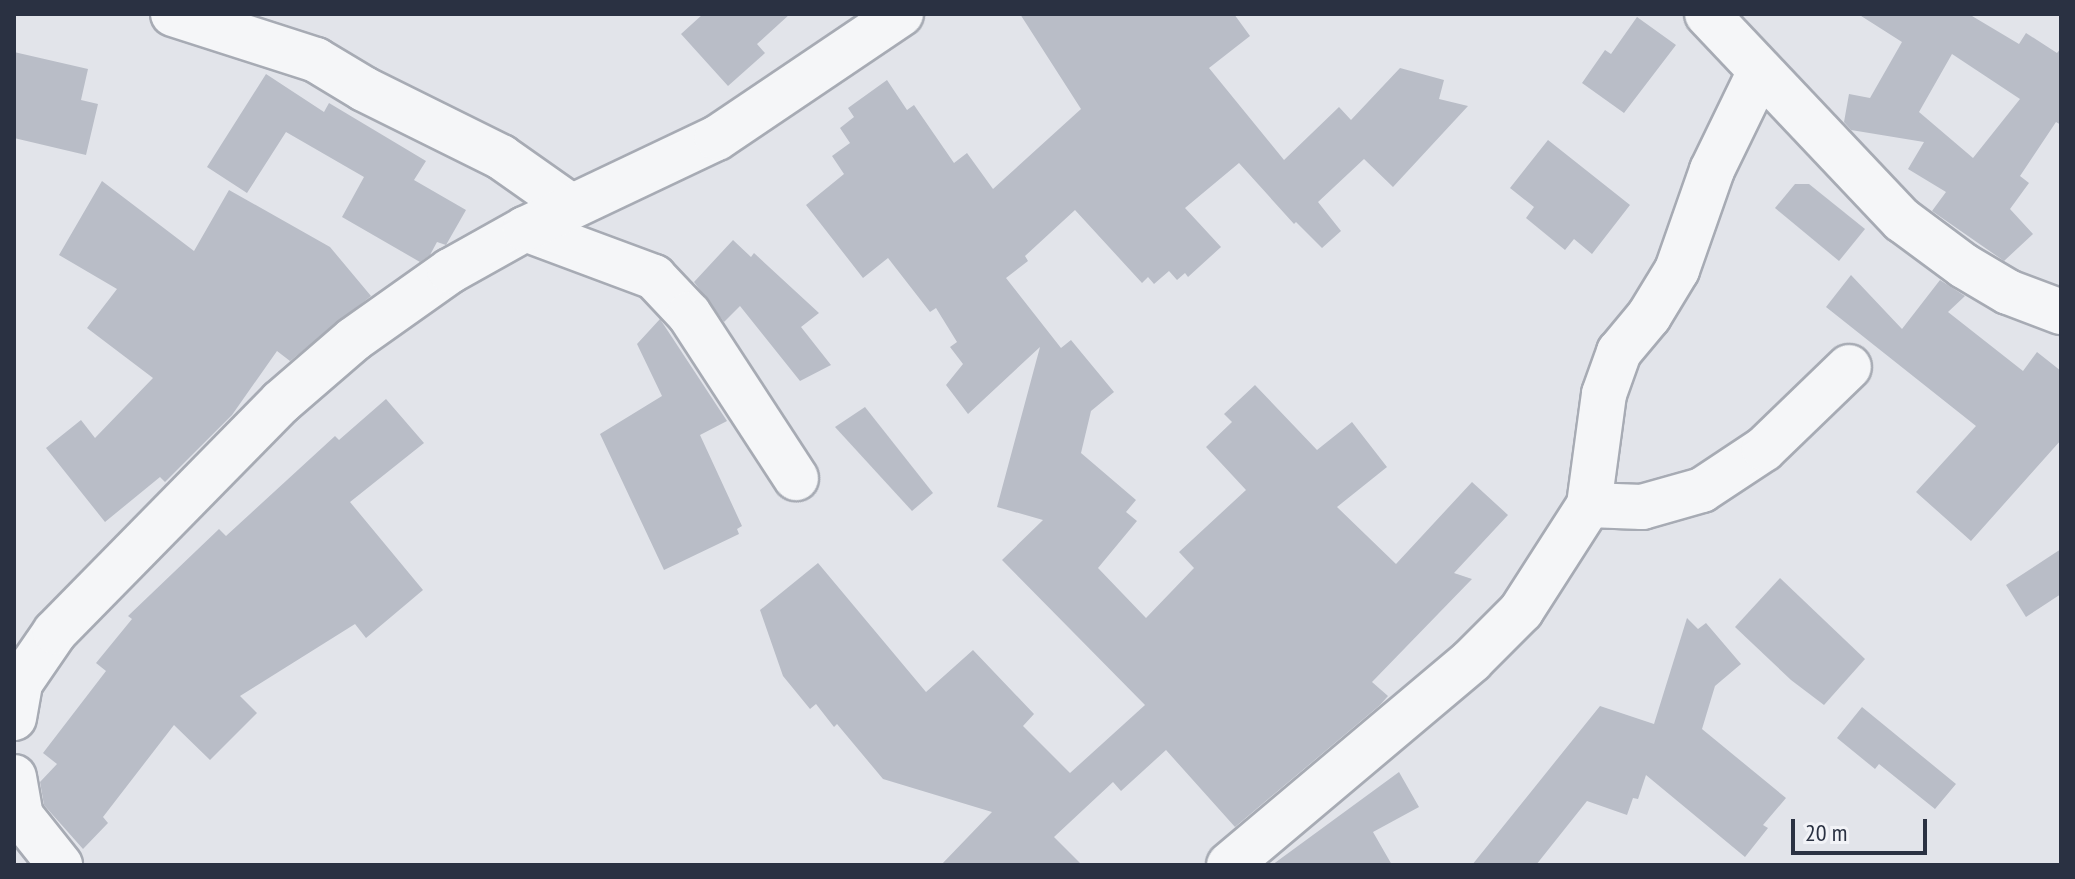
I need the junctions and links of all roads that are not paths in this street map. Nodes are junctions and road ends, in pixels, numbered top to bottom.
1 (173, 14) edge
2 (901, 14) edge
3 (1707, 14) edge
4 (1759, 73) junction
5 (569, 205) junction
6 (525, 229) junction
7 (2061, 312) edge
8 (1849, 367) dead end
9 (796, 478) dead end
10 (1589, 505) junction
11 (14, 718) edge
12 (14, 777) edge
13 (60, 865) edge
14 (1229, 865) edge

1 - 5 street
2 - 5 street
3 - 4 street
4 - 7 street
4 - 10 street
5 - 6 street
6 - 9 street
6 - 11 street
8 - 10 street
10 - 14 street
12 - 13 street

